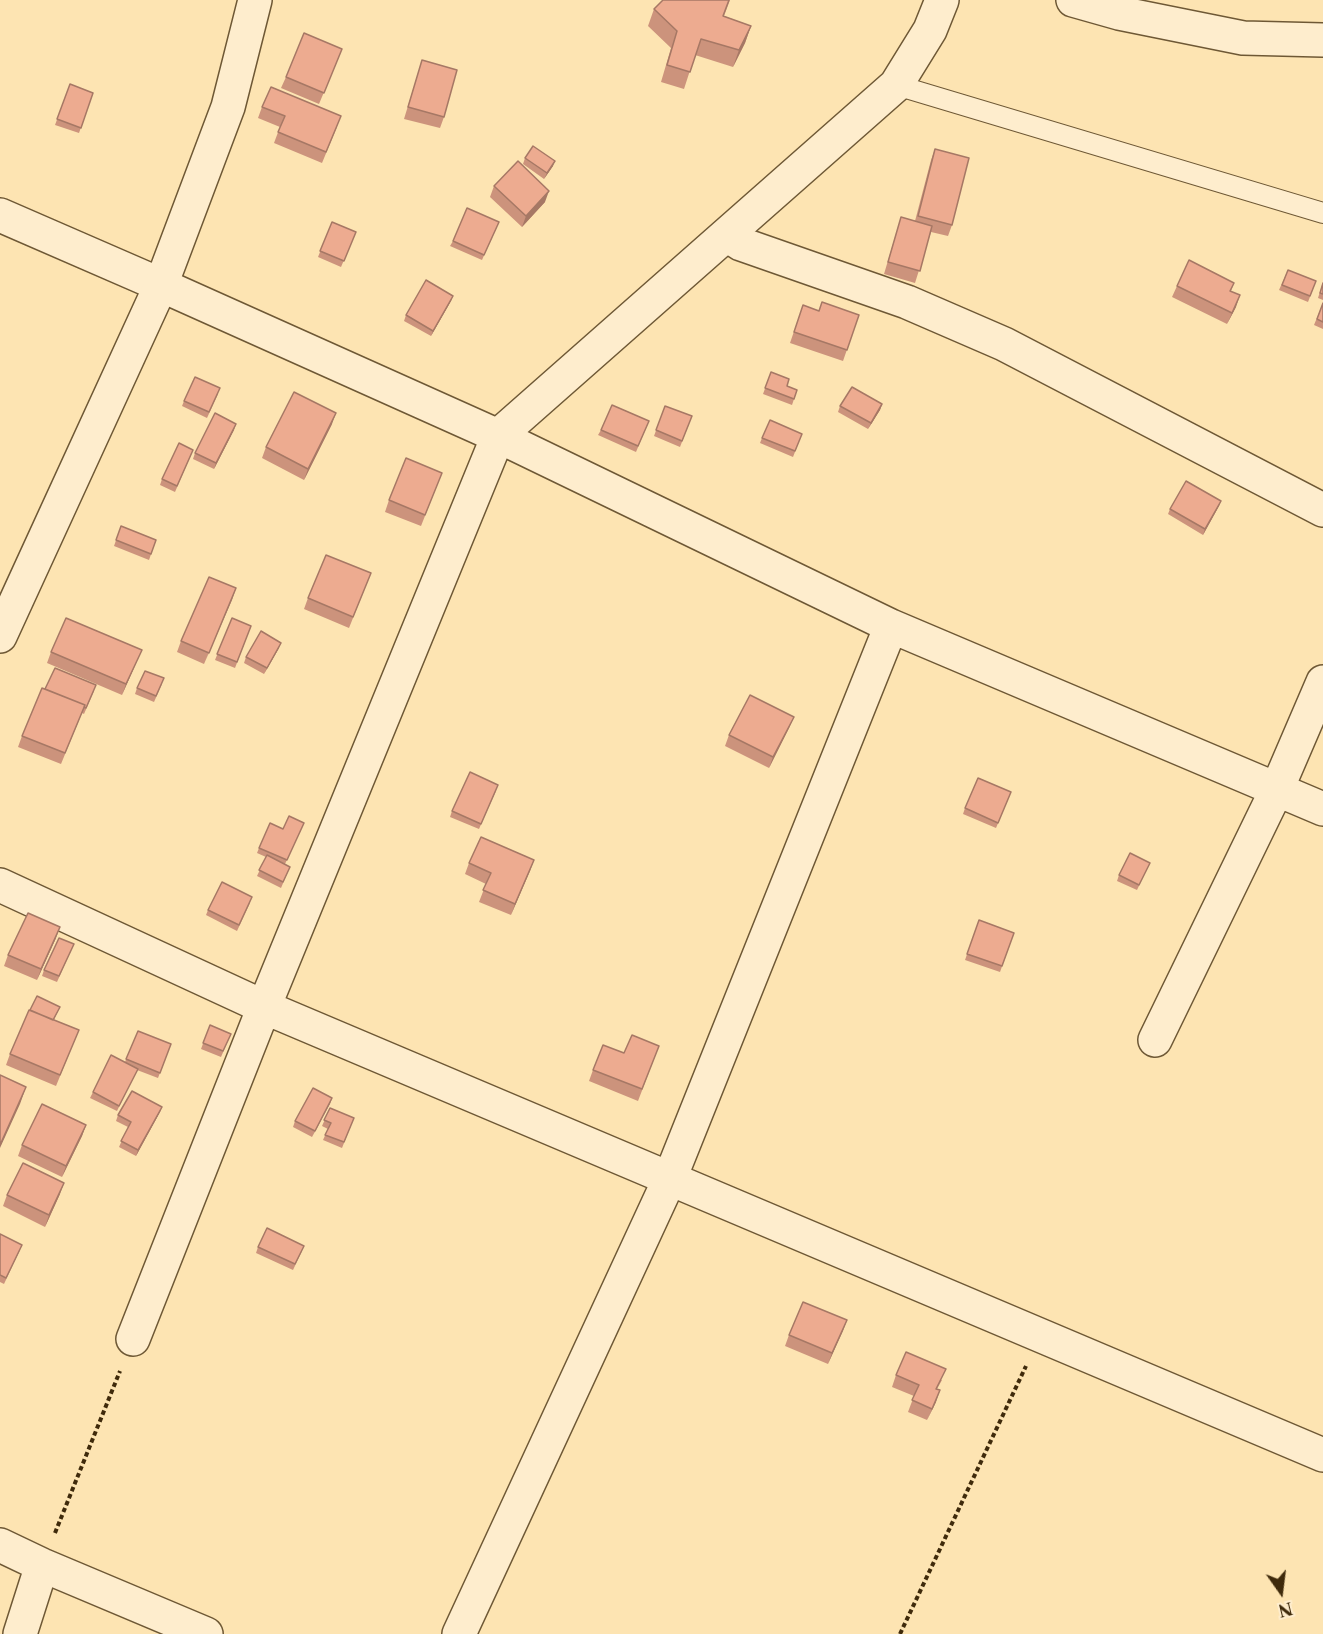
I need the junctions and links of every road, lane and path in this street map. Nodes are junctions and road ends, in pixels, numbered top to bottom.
1 (255, 0) edge
2 (942, 0) edge
3 (1073, 0) edge
4 (1323, 40) edge
5 (896, 85) junction
6 (1323, 213) edge
7 (0, 215) edge
8 (727, 235) junction
9 (161, 285) junction
10 (498, 436) junction
11 (1323, 510) edge
12 (891, 626) junction
13 (0, 636) edge
14 (1323, 682) edge
15 (1277, 789) junction
16 (1323, 809) edge
17 (0, 885) edge
18 (264, 1007) junction
19 (1155, 1040) dead end
20 (670, 1178) junction
21 (1041, 1335) junction
22 (133, 1339) joint
23 (1323, 1455) edge
24 (0, 1545) edge
25 (42, 1566) junction
26 (20, 1634) edge
27 (206, 1634) edge
28 (459, 1634) edge
29 (900, 1634) edge

1 - 9 street
2 - 5 street
3 - 4 street
5 - 6 lane
5 - 8 street
7 - 9 street
8 - 10 street
8 - 11 street
9 - 10 street
9 - 13 street
10 - 12 street
10 - 18 street
12 - 15 street
12 - 20 street
14 - 15 street
15 - 16 street
15 - 19 street
17 - 18 street
18 - 20 street
18 - 22 street
20 - 21 street
20 - 28 street
21 - 23 street
21 - 29 path
22 - 25 path
24 - 25 street
25 - 26 street
25 - 27 street

